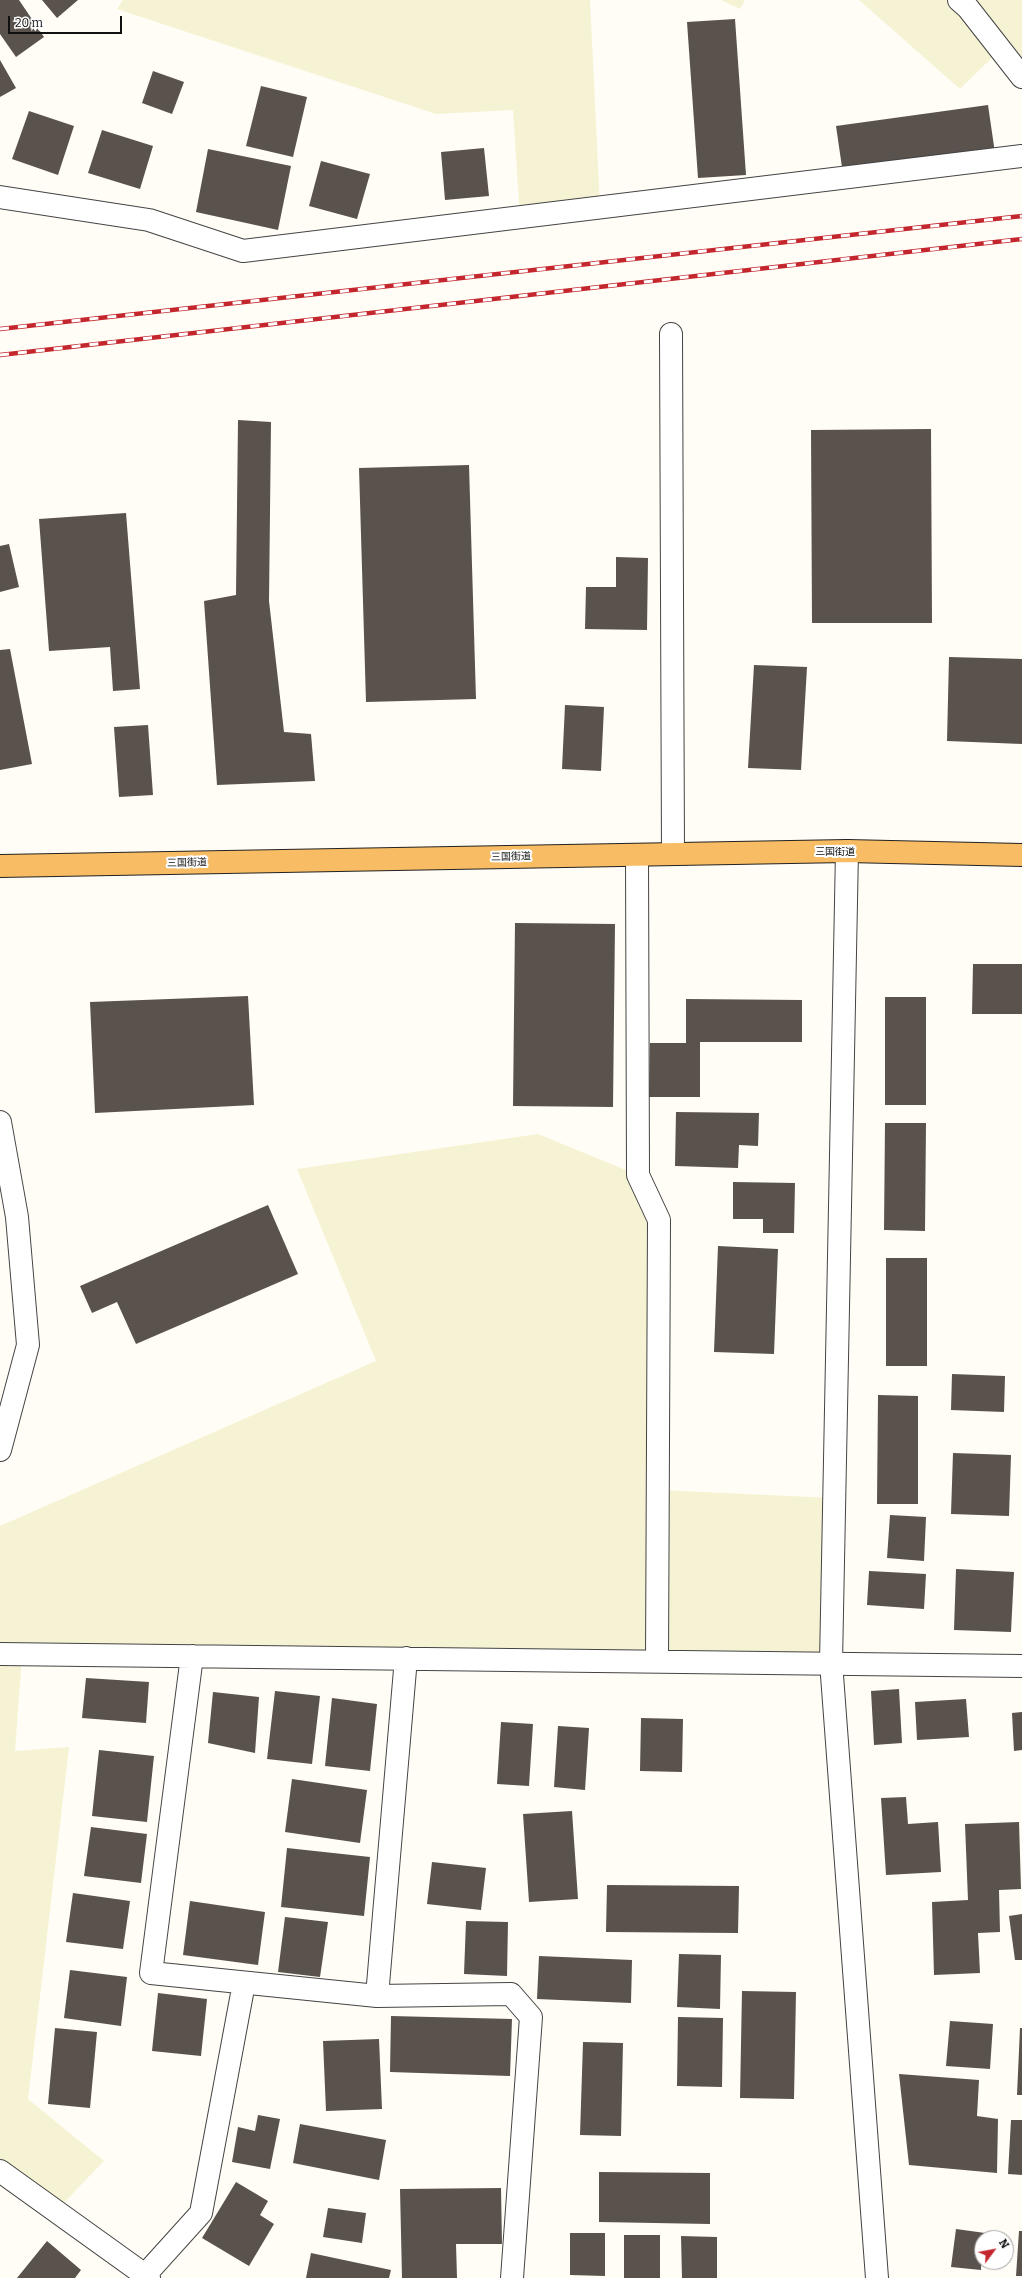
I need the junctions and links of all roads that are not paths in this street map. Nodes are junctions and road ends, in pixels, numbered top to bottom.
1 (959, 0) edge
2 (1022, 77) edge
3 (1022, 156) edge
4 (0, 197) edge
5 (671, 334) dead end
6 (847, 851) junction
7 (673, 854) junction
8 (1022, 854) edge
9 (637, 855) junction
10 (0, 866) edge
11 (0, 1122) edge
12 (2, 1148) edge
13 (0, 1450) edge
14 (0, 1654) edge
15 (192, 1656) junction
16 (406, 1658) junction
17 (657, 1661) junction
18 (831, 1662) junction
19 (1022, 1666) edge
20 (244, 1983) junction
21 (377, 1996) junction
22 (0, 2171) edge
23 (147, 2277) edge
24 (512, 2278) edge
25 (877, 2278) edge

1 - 2 street
3 - 4 street
5 - 7 street
6 - 7 highway, 三国街道
6 - 8 highway, 三国街道
6 - 18 street
7 - 9 highway, 三国街道
9 - 10 highway, 三国街道
9 - 17 street
11 - 12 street
12 - 13 street
14 - 15 street
15 - 16 street
15 - 20 street
16 - 17 street
16 - 21 street
17 - 18 street
18 - 19 street
18 - 25 street
20 - 21 street
20 - 23 street
21 - 24 street
22 - 23 street

